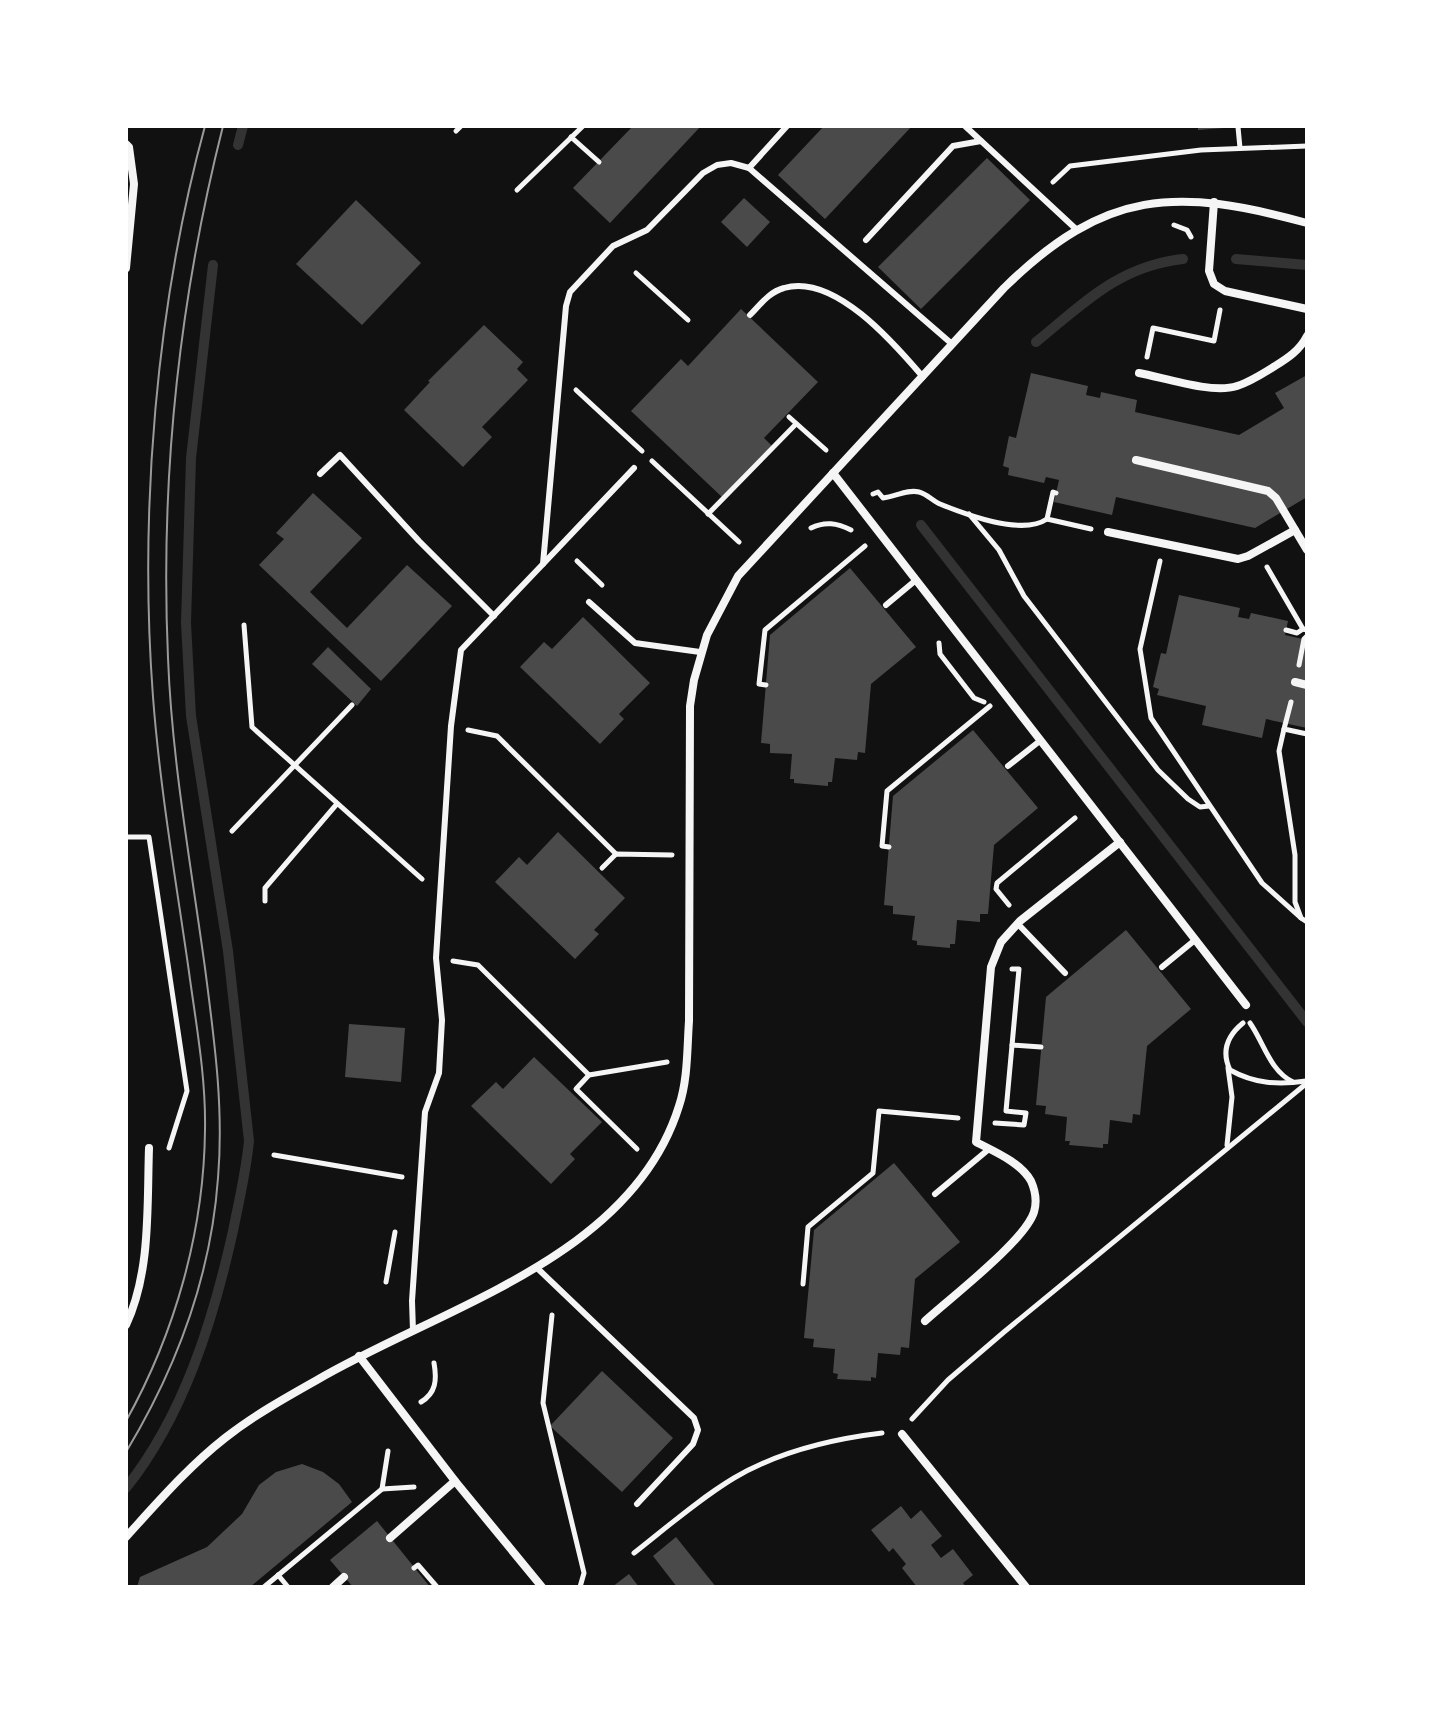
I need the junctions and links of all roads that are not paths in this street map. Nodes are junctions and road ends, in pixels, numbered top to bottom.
1 (787, 126) edge
2 (965, 126) edge
3 (981, 141) junction
4 (126, 144) edge
5 (749, 168) junction
6 (1214, 202) junction
7 (1307, 223) edge
8 (1077, 230) junction
9 (866, 240) dead end
10 (126, 268) edge
11 (1307, 309) edge
12 (750, 315) dead end
13 (1307, 336) edge
14 (952, 344) junction
15 (1139, 373) dead end
16 (923, 377) junction
17 (1136, 460) dead end
18 (634, 468) dead end
19 (833, 473) junction
20 (320, 474) dead end
21 (1295, 530) junction
22 (1108, 532) dead end
23 (1307, 550) edge
24 (543, 564) junction
25 (916, 580) junction
26 (589, 602) dead end
27 (886, 605) dead end
28 (494, 616) junction
29 (700, 652) junction
30 (1295, 682) dead end
31 (1307, 685) edge
32 (1041, 740) junction
33 (1008, 766) dead end
34 (1120, 842) junction
35 (1018, 924) junction
36 (1195, 940) junction
37 (1162, 967) dead end
38 (1065, 973) dead end
39 (1244, 1010) road end
40 (149, 1148) dead end
41 (989, 1149) junction
42 (935, 1194) dead end
43 (536, 1267) junction
44 (925, 1321) dead end
45 (126, 1325) edge
46 (413, 1331) junction
47 (359, 1356) junction
48 (902, 1434) road end
49 (455, 1481) junction
50 (637, 1504) dead end
51 (126, 1537) edge
52 (390, 1538) dead end
53 (344, 1577) dead end
54 (333, 1587) edge
55 (542, 1587) edge
56 (1026, 1587) edge

1 - 5 lane
2 - 3 lane
3 - 8 lane
3 - 9 lane
4 - 10 street
5 - 14 lane
5 - 24 lane
6 - 7 street
6 - 8 street
6 - 11 street
8 - 14 street
12 - 16 lane
13 - 15 street
14 - 16 street
16 - 19 street
17 - 21 street
18 - 24 lane
19 - 25 street
19 - 29 street
20 - 28 lane
21 - 22 street
21 - 23 street
24 - 28 lane
25 - 27 lane
25 - 32 street
26 - 29 lane
28 - 46 lane
29 - 43 street
30 - 31 street
32 - 33 lane
32 - 34 street
34 - 35 street
34 - 36 street
35 - 38 lane
35 - 41 street
36 - 37 lane
36 - 39 street
40 - 45 street
41 - 42 lane
41 - 44 street
43 - 46 street
43 - 50 lane
46 - 47 street
47 - 49 street
47 - 51 street
48 - 56 street
49 - 52 street
49 - 55 street
53 - 54 street

